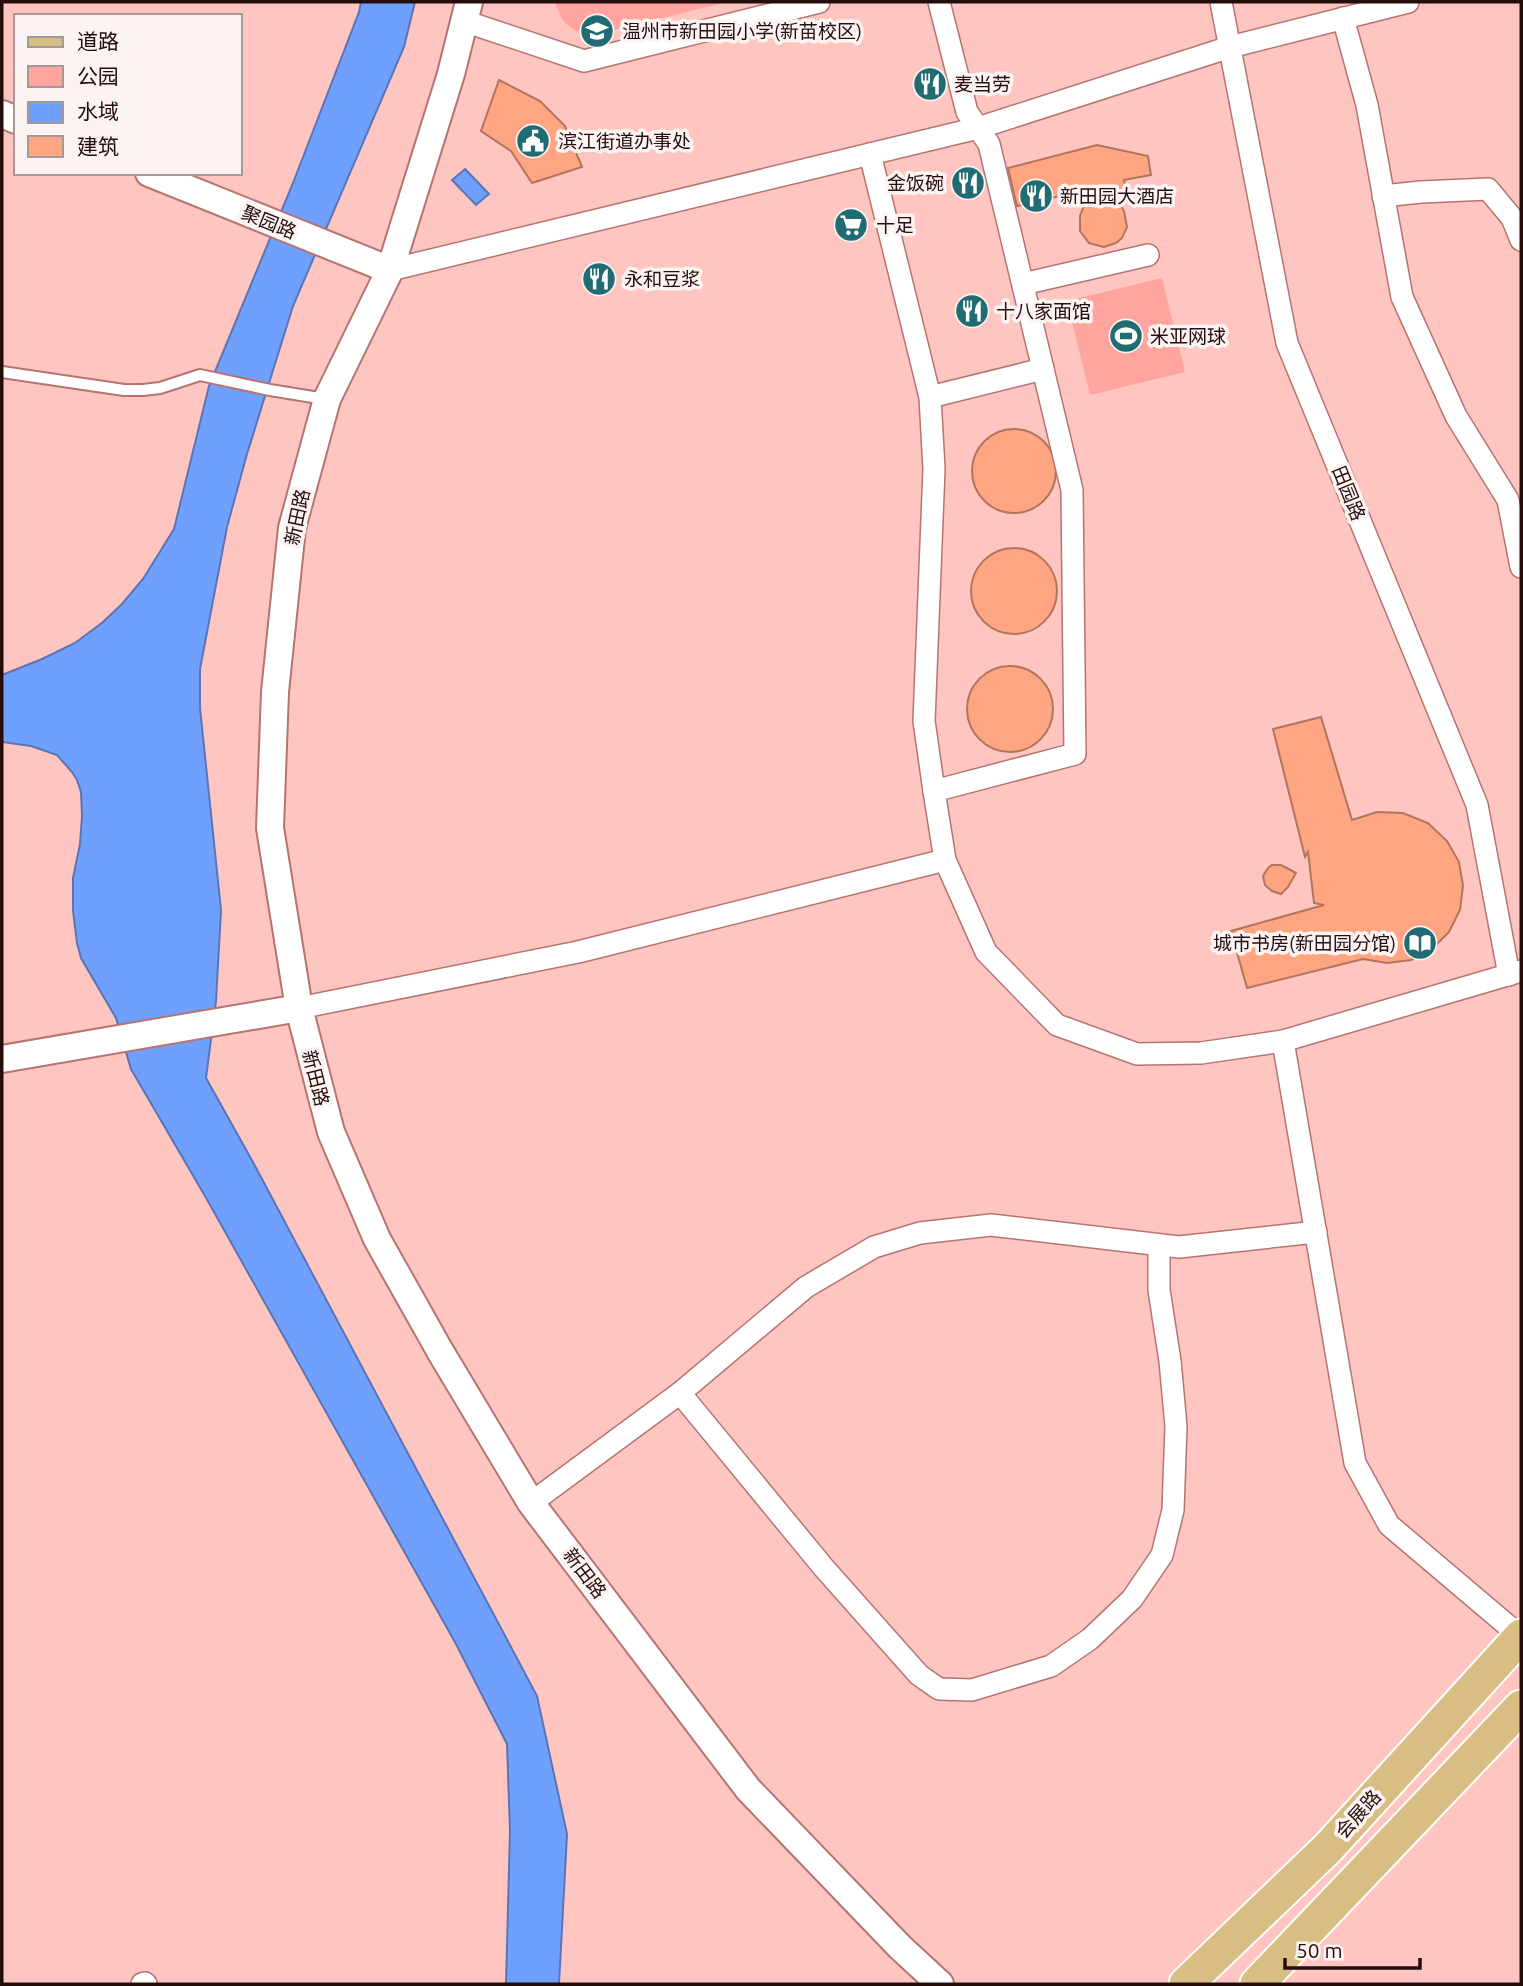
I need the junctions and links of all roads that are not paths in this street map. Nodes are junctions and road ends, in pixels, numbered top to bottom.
1 (820, 2) edge
2 (939, 2) edge
3 (1220, 2) edge
4 (1408, 2) edge
5 (466, 11) edge
6 (1343, 18) junction
7 (1230, 47) junction
8 (978, 128) junction
9 (870, 154) junction
10 (154, 175) edge
11 (1383, 196) junction
12 (1521, 240) edge
13 (1148, 255) dead end
14 (390, 270) junction
15 (1023, 284) junction
16 (1043, 369) junction
17 (2, 372) edge
18 (930, 397) junction
19 (327, 399) junction
20 (1521, 567) edge
21 (934, 791) junction
22 (945, 860) junction
23 (1515, 973) edge
24 (299, 1008) junction
25 (1283, 1041) junction
26 (2, 1059) edge
27 (1316, 1233) junction
28 (1159, 1245) junction
29 (680, 1393) junction
30 (531, 1503) junction
31 (1521, 1636) edge
32 (1521, 1707) edge
33 (940, 1984) edge
34 (1186, 1984) edge
35 (1256, 1984) edge

1 - 5 street
2 - 8 street
3 - 7 street, 田园路
4 - 6 street
5 - 14 street, 新田路
6 - 7 street
6 - 11 street
7 - 8 street
7 - 23 street, 田园路
8 - 9 street
8 - 15 street
9 - 14 street
9 - 18 street
10 - 14 street, 聚园路
11 - 12 street
11 - 20 street
13 - 15 street
14 - 19 street, 新田路
15 - 16 street
16 - 18 street
16 - 21 street
17 - 19 lane
18 - 21 street
19 - 24 street, 新田路
21 - 22 street
22 - 24 street
22 - 25 street
23 - 25 street
24 - 26 street
24 - 30 street, 新田路
25 - 27 street
27 - 28 street
27 - 31 street
28 - 29 street
28 - 29 street
29 - 30 street
30 - 33 street, 新田路
31 - 34 main road, 会展路
32 - 35 main road

